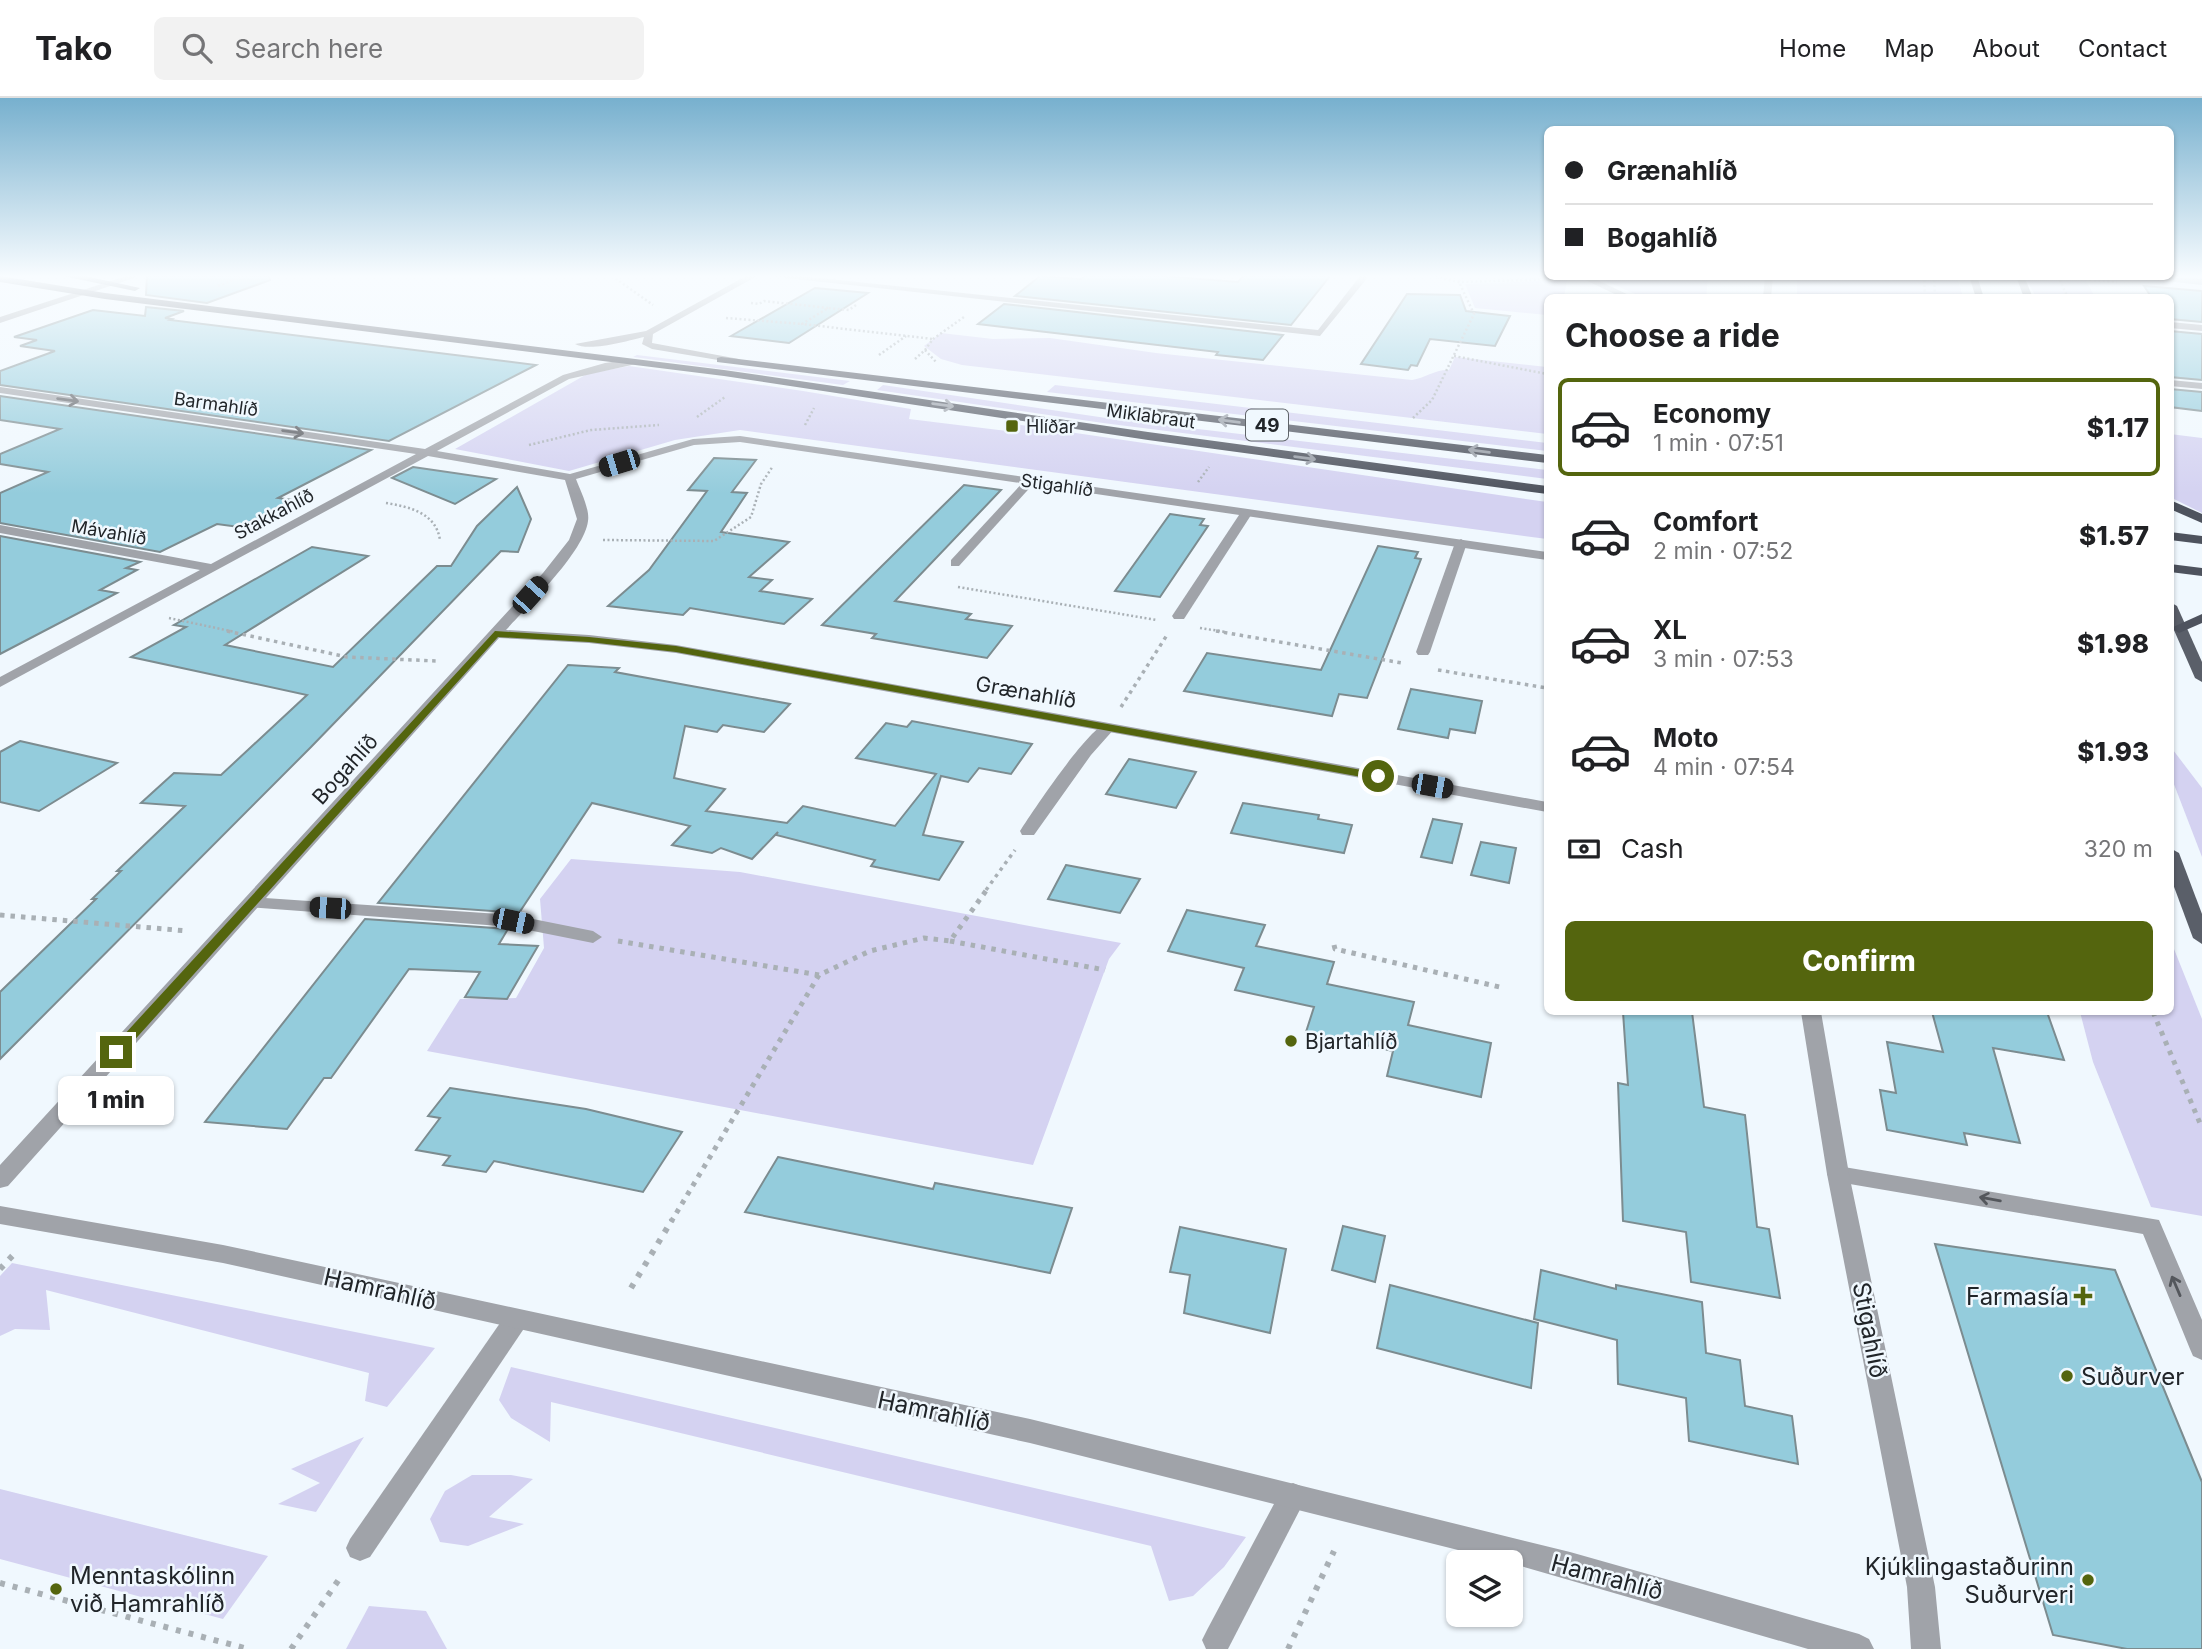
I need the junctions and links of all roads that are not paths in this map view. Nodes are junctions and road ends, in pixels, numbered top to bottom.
1 (522, 348) edge
2 (618, 348) edge
3 (663, 348) edge
4 (575, 355) junction
5 (634, 362) junction
6 (744, 363) junction
7 (566, 377) junction
8 (2174, 383) edge
9 (2202, 386) edge
10 (0, 390) edge
11 (426, 452) junction
12 (1544, 459) edge
13 (570, 477) junction
14 (1030, 481) junction
15 (1544, 490) edge
16 (2174, 506) edge
17 (1247, 512) junction
18 (2202, 520) edge
19 (0, 529) edge
20 (2174, 536) edge
21 (2202, 540) edge
22 (1461, 543) junction
23 (1544, 555) edge
24 (955, 563) road end
25 (212, 568) junction
26 (2174, 568) edge
27 (2202, 572) edge
28 (2174, 616) edge
29 (2202, 618) edge
30 (1177, 620) road end
31 (2179, 628) junction
32 (495, 634) junction
33 (1423, 652) dead end
34 (2202, 678) edge
35 (0, 683) edge
36 (1107, 728) junction
37 (1544, 806) edge
38 (1028, 831) road end
39 (2174, 864) edge
40 (251, 903) junction
41 (593, 937) road end
42 (2202, 937) edge
43 (1812, 1015) edge
44 (1838, 1174) junction
45 (0, 1180) edge
46 (0, 1215) edge
47 (516, 1320) junction
48 (2202, 1349) edge
49 (1293, 1496) junction
50 (360, 1548) dead end
51 (1217, 1640) dead end
52 (1858, 1649) edge
53 (1926, 1649) edge

1 - 4 highway, Miklabraut / 49
2 - 6 highway, Miklabraut / 49
3 - 6 street
4 - 5 highway, Miklabraut / 49
4 - 7 street
5 - 7 street, Stakkahlíð
5 -> 15 highway, Miklabraut / 49
12 -> 6 highway, Miklabraut / 49
7 - 11 street, Stakkahlíð
8 - 9 street
10 -> 11 street, Barmahlíð
11 - 13 street
11 - 25 street, Stakkahlíð
13 - 14 street, Stigahlíð
13 - 32 street, Bogahlíð
14 - 17 street, Stigahlíð
14 - 24 street
16 - 18 highway
17 - 22 street, Stigahlíð
17 - 30 street
19 - 25 street, Mávahlíð
20 - 21 highway
22 - 23 street, Stigahlíð
22 - 33 street
25 - 35 street, Stakkahlíð
26 - 27 highway
28 - 31 main road
29 - 31 highway
31 - 34 main road
32 - 36 street, Grænahlíð
32 - 40 street, Bogahlíð
36 - 37 street, Grænahlíð
36 - 38 street
39 - 42 main road
40 - 41 street
40 - 45 street, Bogahlíð
43 - 44 street, Stigahlíð
48 -> 44 street
44 - 53 street, Stigahlíð
46 - 47 street, Hamrahlíð
47 - 49 street, Hamrahlíð
47 - 50 street
49 - 51 street
49 - 52 street, Hamrahlíð

